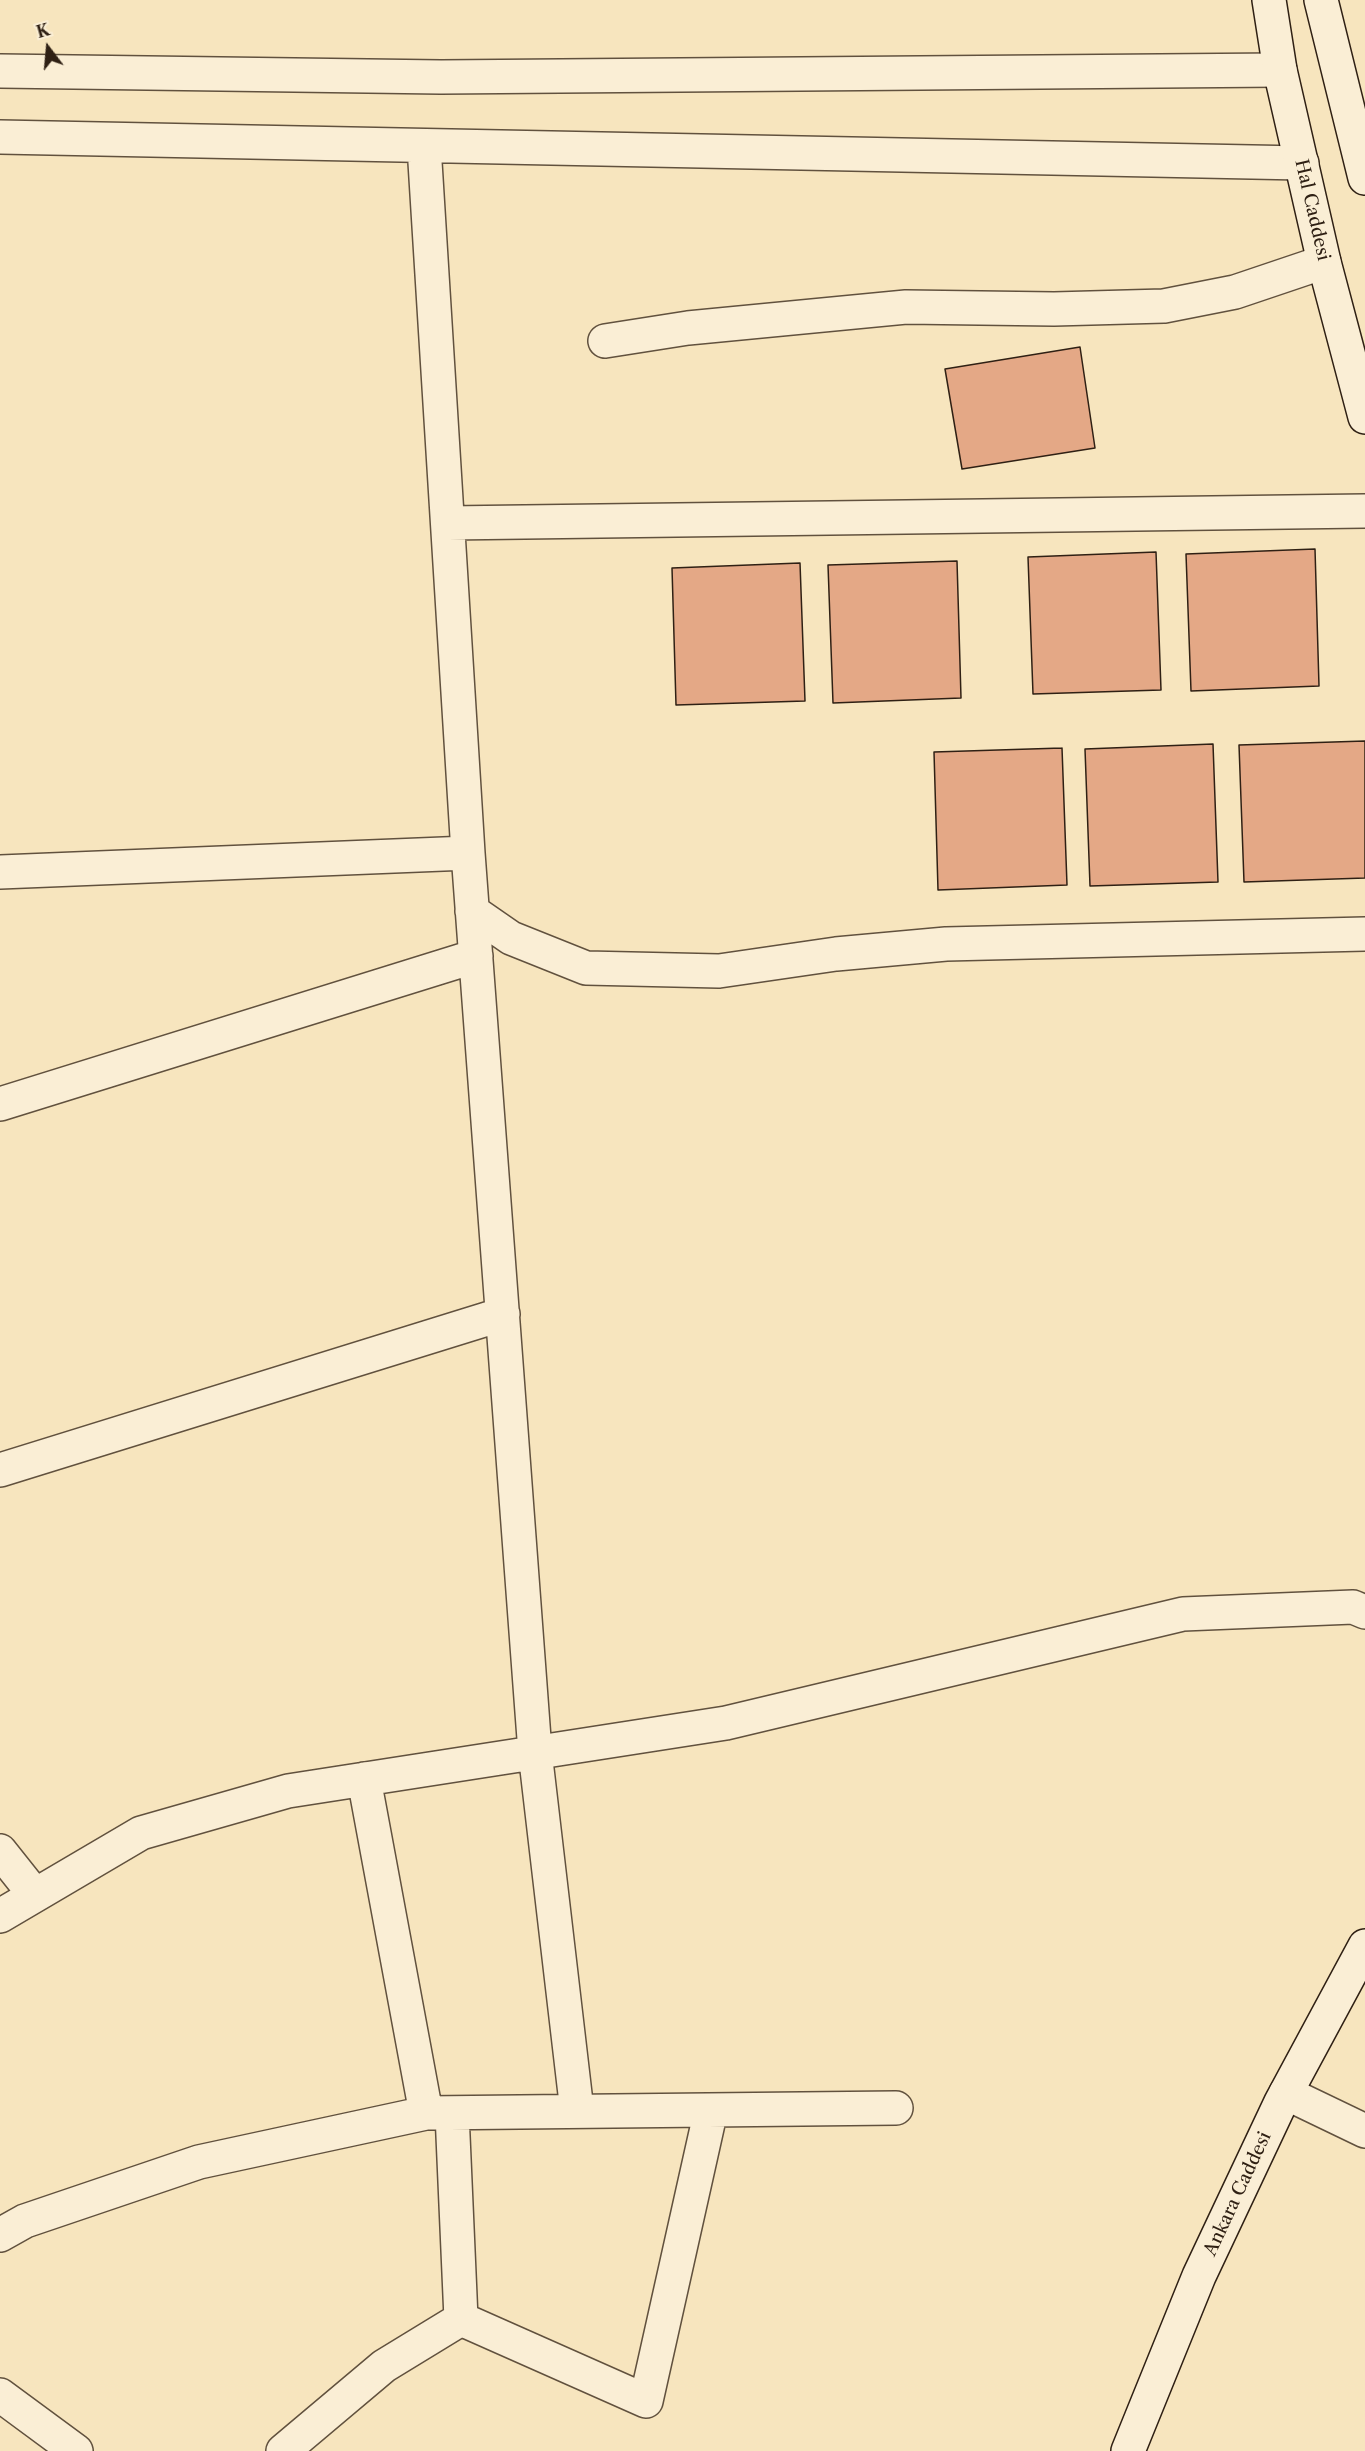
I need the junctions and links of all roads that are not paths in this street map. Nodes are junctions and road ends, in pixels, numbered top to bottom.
1 (1269, 0) edge
2 (1320, 0) edge
3 (0, 70) edge
4 (1280, 70) junction
5 (0, 137) edge
6 (424, 146) junction
7 (1302, 163) junction
8 (1365, 177) edge
9 (1324, 262) junction
10 (605, 341) dead end
11 (1365, 417) edge
12 (1365, 511) edge
13 (448, 523) junction
14 (468, 853) junction
15 (0, 872) edge
16 (472, 911) junction
17 (1365, 934) edge
18 (476, 956) junction
19 (0, 1104) edge
20 (502, 1314) junction
21 (0, 1470) edge
22 (1365, 1612) edge
23 (535, 1752) junction
24 (364, 1779) junction
25 (0, 1851) edge
26 (35, 1895) junction
27 (0, 1916) edge
28 (1365, 1946) edge
29 (1286, 2093) junction
30 (896, 2108) dead end
31 (711, 2110) junction
32 (577, 2111) junction
33 (439, 2113) junction
34 (1365, 2131) edge
35 (0, 2235) edge
36 (462, 2319) junction
37 (0, 2395) edge
38 (76, 2451) edge
39 (283, 2451) edge
40 (1128, 2451) edge

1 - 4 street, Hal Caddesi
2 - 8 street
3 - 4 street
4 - 7 street, Hal Caddesi
5 - 6 street
6 - 7 street
6 - 13 street
7 - 9 street, Hal Caddesi
9 - 10 street
9 - 11 street, Hal Caddesi
12 - 13 street
13 - 14 street
14 - 15 street
14 - 16 street
16 - 17 street
16 - 18 street
18 - 19 street
18 - 20 street
20 - 21 street
20 - 23 street
22 - 23 street
23 - 24 street
23 - 32 street
24 - 26 street
24 - 33 street
25 - 26 street
26 - 27 street
28 - 29 street, Ankara Caddesi
29 - 34 street
29 - 40 street, Ankara Caddesi
30 - 31 street
31 - 32 street
31 - 36 street
32 - 33 street
33 - 35 street
33 - 36 street
36 - 39 street
37 - 38 street

